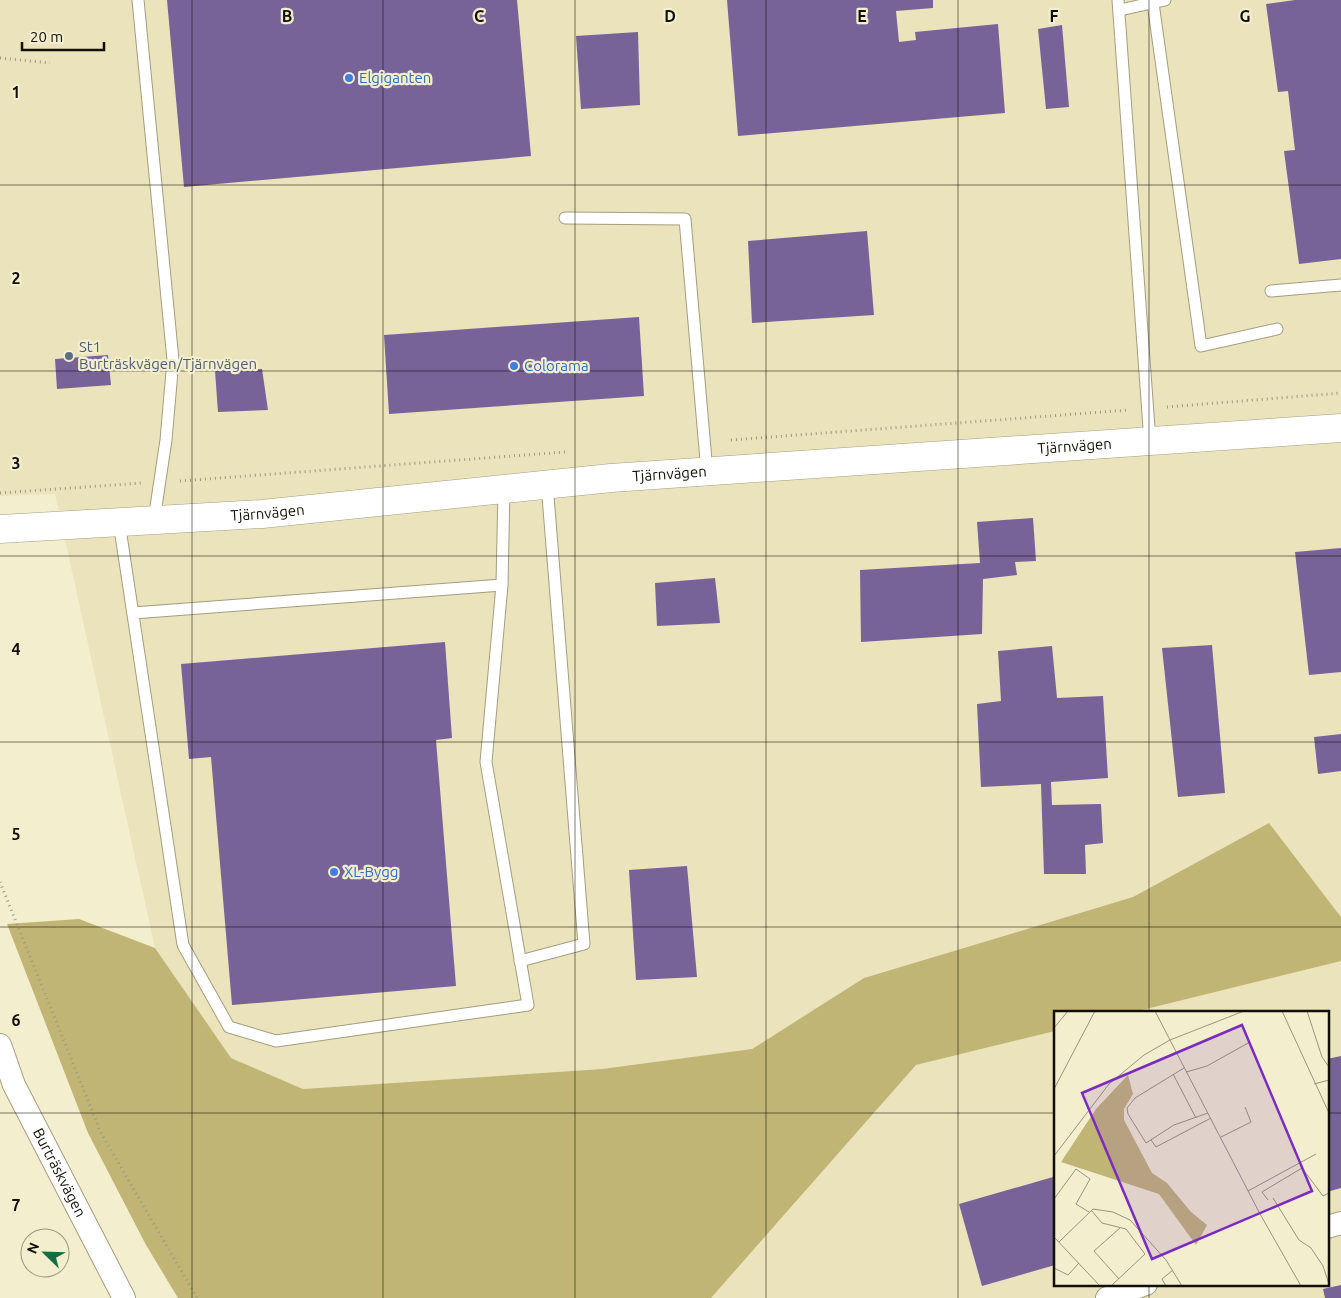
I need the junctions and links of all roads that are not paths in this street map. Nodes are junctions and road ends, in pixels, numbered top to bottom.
1 (138, 0) edge
2 (1165, 0) edge
3 (1153, 3) junction
4 (1119, 5) edge
5 (565, 218) dead end
6 (1341, 285) edge
7 (1271, 291) dead end
8 (1278, 329) dead end
9 (1341, 428) edge
10 (1150, 442) junction
11 (707, 472) junction
12 (547, 484) junction
13 (504, 489) junction
14 (154, 520) junction
15 (119, 522) junction
16 (0, 529) edge
17 (502, 585) junction
18 (133, 613) junction
19 (520, 961) junction
20 (0, 1044) edge
21 (1341, 1223) edge
22 (1328, 1227) edge
23 (1140, 1286) edge
24 (124, 1298) edge
25 (1107, 1298) edge

1 - 14 lane
2 - 3 lane
3 - 4 lane
3 - 8 lane
4 - 10 lane
5 - 11 lane
6 - 7 lane
9 - 10 street, Tjärnvägen
10 - 11 street, Tjärnvägen
11 - 12 street, Tjärnvägen
12 - 13 street, Tjärnvägen
12 - 19 lane
13 - 14 street, Tjärnvägen
13 - 17 lane
14 - 15 street, Tjärnvägen
15 - 16 street, Tjärnvägen
15 - 18 lane
17 - 18 lane
17 - 19 lane
18 - 19 lane
20 - 24 street, Burträskvägen
21 - 22 street
23 - 25 street

